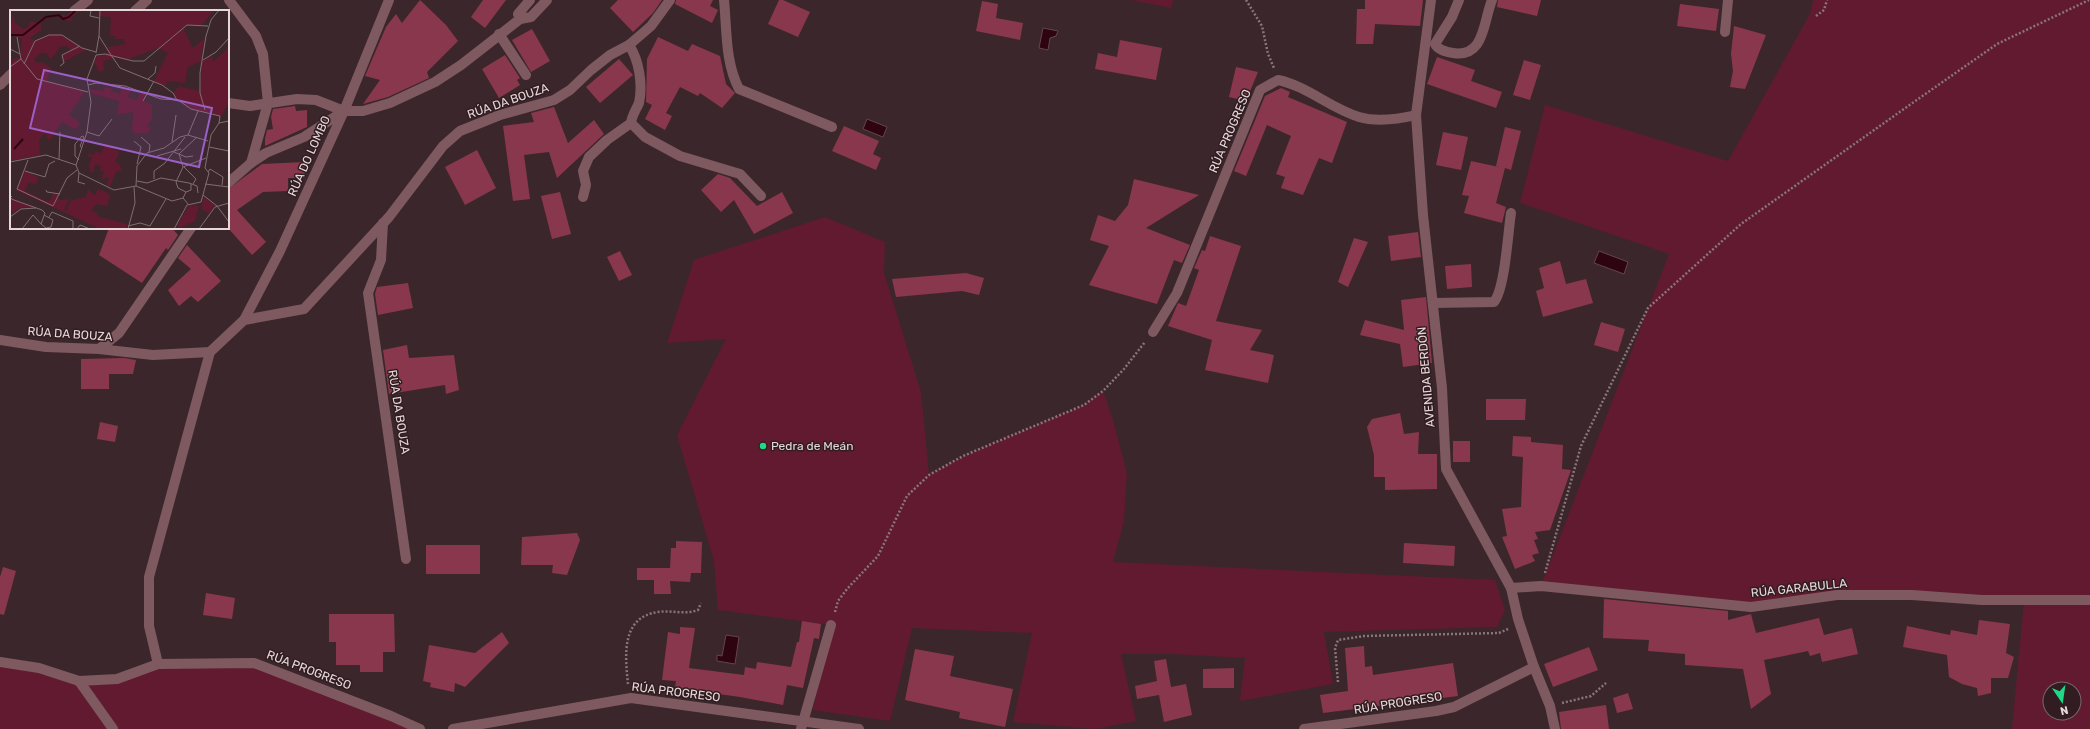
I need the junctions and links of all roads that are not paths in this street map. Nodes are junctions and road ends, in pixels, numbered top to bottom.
1 (88, 0) edge
2 (147, 0) edge
3 (229, 0) edge
4 (389, 0) edge
5 (530, 0) edge
6 (547, 0) edge
7 (670, 0) edge
8 (724, 0) edge
9 (1431, 0) edge
10 (1459, 0) edge
11 (1492, 0) edge
12 (1728, 0) edge
13 (75, 10) edge
14 (136, 10) edge
15 (520, 19) junction
16 (1725, 32) dead end
17 (499, 34) junction
18 (1430, 44) junction
19 (630, 45) junction
20 (10, 75) edge
21 (526, 76) dead end
22 (0, 85) edge
23 (229, 103) edge
24 (268, 103) junction
25 (344, 111) junction
26 (1416, 115) junction
27 (631, 123) junction
28 (832, 127) dead end
29 (251, 163) junction
30 (229, 182) edge
31 (761, 196) dead end
32 (583, 197) dead end
33 (1511, 213) dead end
34 (382, 223) junction
35 (190, 229) edge
36 (1433, 303) junction
37 (244, 320) junction
38 (1153, 332) road end
39 (0, 340) edge
40 (99, 349) junction
41 (210, 352) junction
42 (406, 559) dead end
43 (1511, 588) junction
44 (2090, 600) edge
45 (831, 625) road end
46 (0, 662) edge
47 (158, 664) junction
48 (1534, 667) junction
49 (79, 681) junction
50 (801, 726) edge
51 (113, 729) edge
52 (420, 729) edge
53 (453, 729) edge
54 (859, 729) edge
55 (1304, 729) edge
56 (1555, 729) edge

1 - 13 street
2 - 14 street
3 - 24 street
4 - 25 street, RÚA DO LOMBO
5 - 15 street
6 - 15 street
7 - 19 street, RÚA DA BOUZA
8 - 28 street
9 - 18 street, AVENIDA BERDÓN
10 - 18 street
11 - 18 street
12 - 16 street
15 - 17 street
17 - 21 street
17 - 25 street
18 - 26 street, AVENIDA BERDÓN
19 - 27 street
19 - 34 street, RÚA DA BOUZA
20 - 22 street
23 - 24 street
24 - 25 street
24 - 29 street
25 - 29 street
25 - 37 street, RÚA DO LOMBO
26 - 36 street, AVENIDA BERDÓN
26 - 38 street, RÚA PROGRESO
27 - 31 street
27 - 32 street
29 - 30 street
33 - 36 street
34 - 37 street, RÚA DA BOUZA
34 - 42 street, RÚA DA BOUZA
35 - 40 street
36 - 43 street, AVENIDA BERDÓN
37 - 41 street
39 - 40 street, RÚA DA BOUZA
40 - 41 street, RÚA DA BOUZA
41 - 47 street
43 - 44 street, RÚA GARABULLA
43 - 48 street, AVENIDA BERDÓN
45 - 50 street
46 - 49 street
47 - 49 street, RÚA PROGRESO
47 - 52 street, RÚA PROGRESO
48 - 55 street, RÚA PROGRESO
48 - 56 street, AVENIDA BERDÓN
49 - 51 street
50 - 53 street, RÚA PROGRESO
50 - 54 street, RÚA PROGRESO

